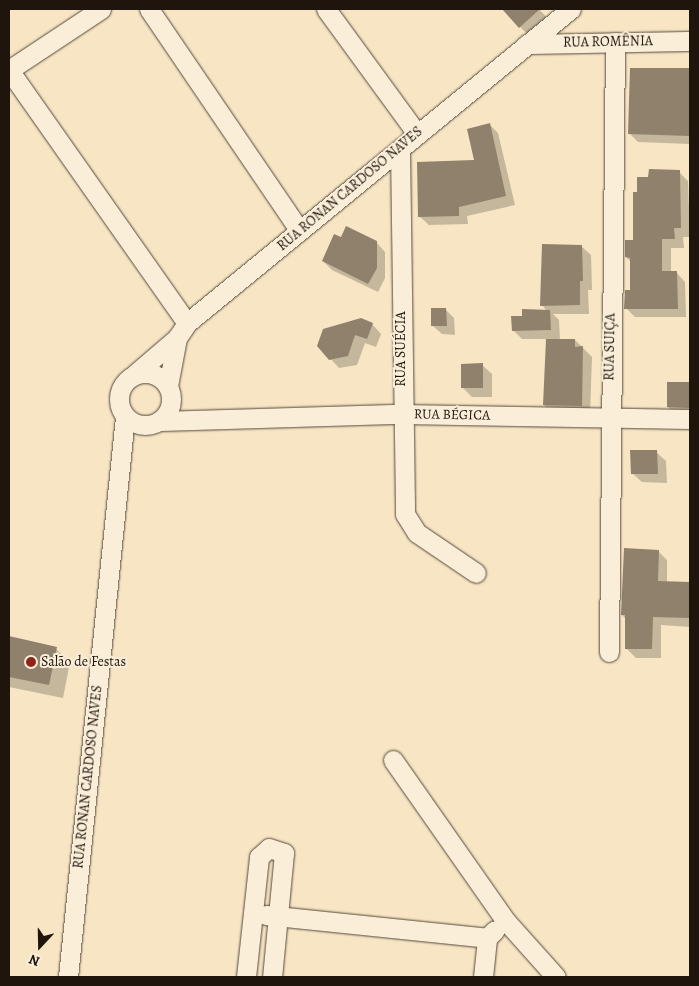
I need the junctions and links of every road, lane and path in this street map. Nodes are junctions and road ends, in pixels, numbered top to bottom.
1 (101, 9) edge
2 (149, 9) edge
3 (326, 9) edge
4 (572, 9) edge
5 (690, 40) edge
6 (614, 42) junction
7 (527, 44) junction
8 (417, 134) junction
9 (400, 149) junction
10 (300, 231) junction
11 (182, 330) junction
12 (135, 374) junction
13 (170, 392) junction
14 (401, 414) junction
15 (125, 417) junction
16 (213, 418) junction
17 (609, 418) junction
18 (690, 419) edge
19 (154, 423) junction
20 (118, 458) junction
21 (476, 572) dead end
22 (609, 652) dead end
23 (393, 760) dead end
24 (252, 913) junction
25 (278, 916) junction
26 (505, 920) junction
27 (487, 938) junction
28 (68, 977) edge
29 (246, 977) edge
30 (272, 977) edge
31 (483, 977) edge
32 (556, 977) edge

1 - 11 street
2 - 10 street
3 - 8 street
4 - 7 street, RUA RONAN CARDOSO NAVES
5 - 6 street, RUA ROMÊNIA
6 - 7 street, RUA ROMÊNIA
6 - 17 street, RUA SUIÇA
7 - 8 street, RUA RONAN CARDOSO NAVES
8 - 9 street, RUA RONAN CARDOSO NAVES
9 - 10 street, RUA RONAN CARDOSO NAVES
9 - 14 street, RUA SUÉCIA
10 - 11 street, RUA RONAN CARDOSO NAVES
11 - 12 street, RUA RONAN CARDOSO NAVES
11 - 13 street
12 - 13 street
12 - 15 street
13 - 16 street, RUA BÉGICA
13 - 19 street
14 - 16 street, RUA BÉGICA
14 - 17 street, RUA BÉGICA
14 - 21 street, RUA SUÉCIA
15 - 19 street
15 - 20 street, RUA RONAN CARDOSO NAVES
16 - 19 street, RUA BÉGICA
17 - 18 street, RUA BÉGICA
17 - 22 street, RUA SUIÇA
19 - 20 street
20 - 28 street, RUA RONAN CARDOSO NAVES
23 - 26 street
24 - 25 street
24 - 25 street
24 - 29 street
25 - 27 street
25 - 30 street
26 - 27 street
26 - 32 street
27 - 31 street

